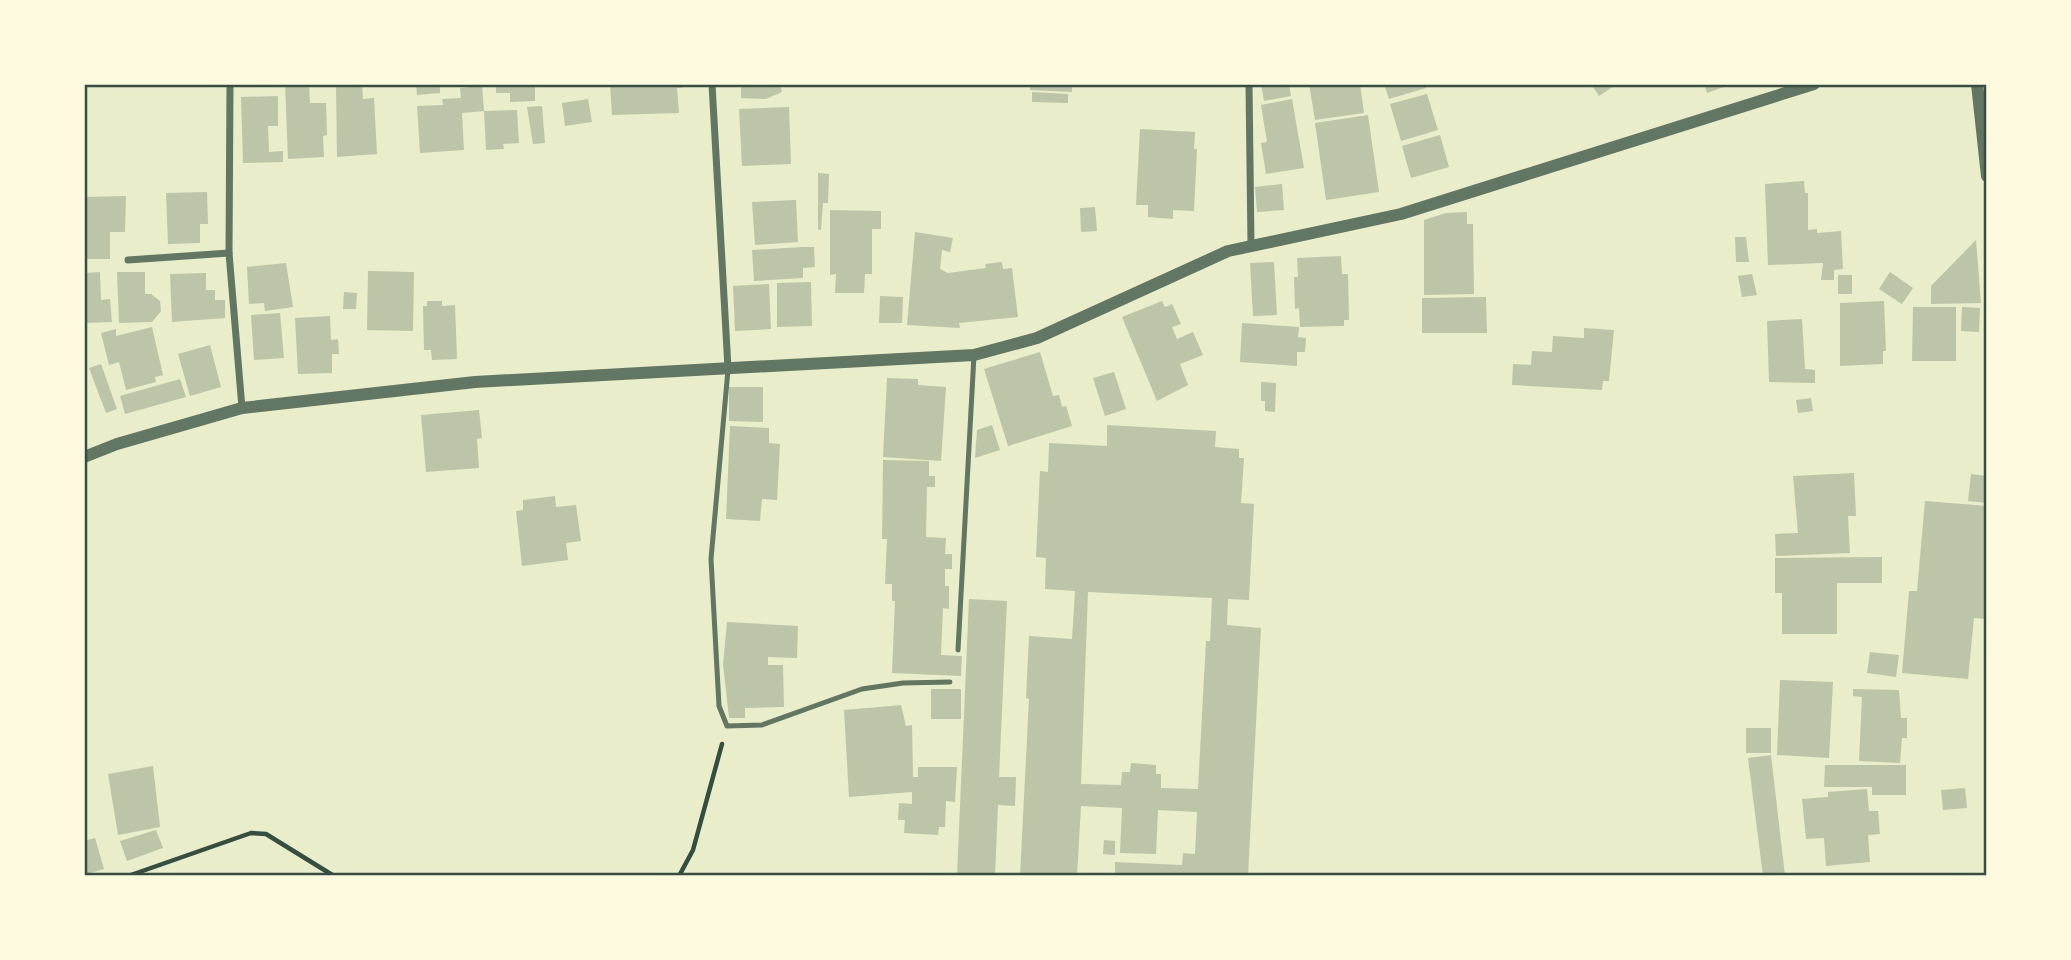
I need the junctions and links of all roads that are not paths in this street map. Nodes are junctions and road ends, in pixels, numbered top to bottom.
1 (230, 84) edge
2 (712, 84) edge
3 (1249, 84) edge
4 (1814, 84) edge
5 (1977, 84) edge
6 (1987, 176) edge
7 (1251, 245) junction
8 (229, 253) junction
9 (128, 260) dead end
10 (974, 355) junction
11 (728, 368) junction
12 (242, 408) junction
13 (84, 457) edge
14 (958, 650) dead end
15 (950, 682) dead end

1 - 8 street
2 - 11 street
3 - 7 street
4 - 7 street
5 - 6 street
7 - 10 street
8 - 9 street
8 - 12 street
10 - 11 street
10 - 14 lane
11 - 12 street
11 - 15 lane
12 - 13 street

